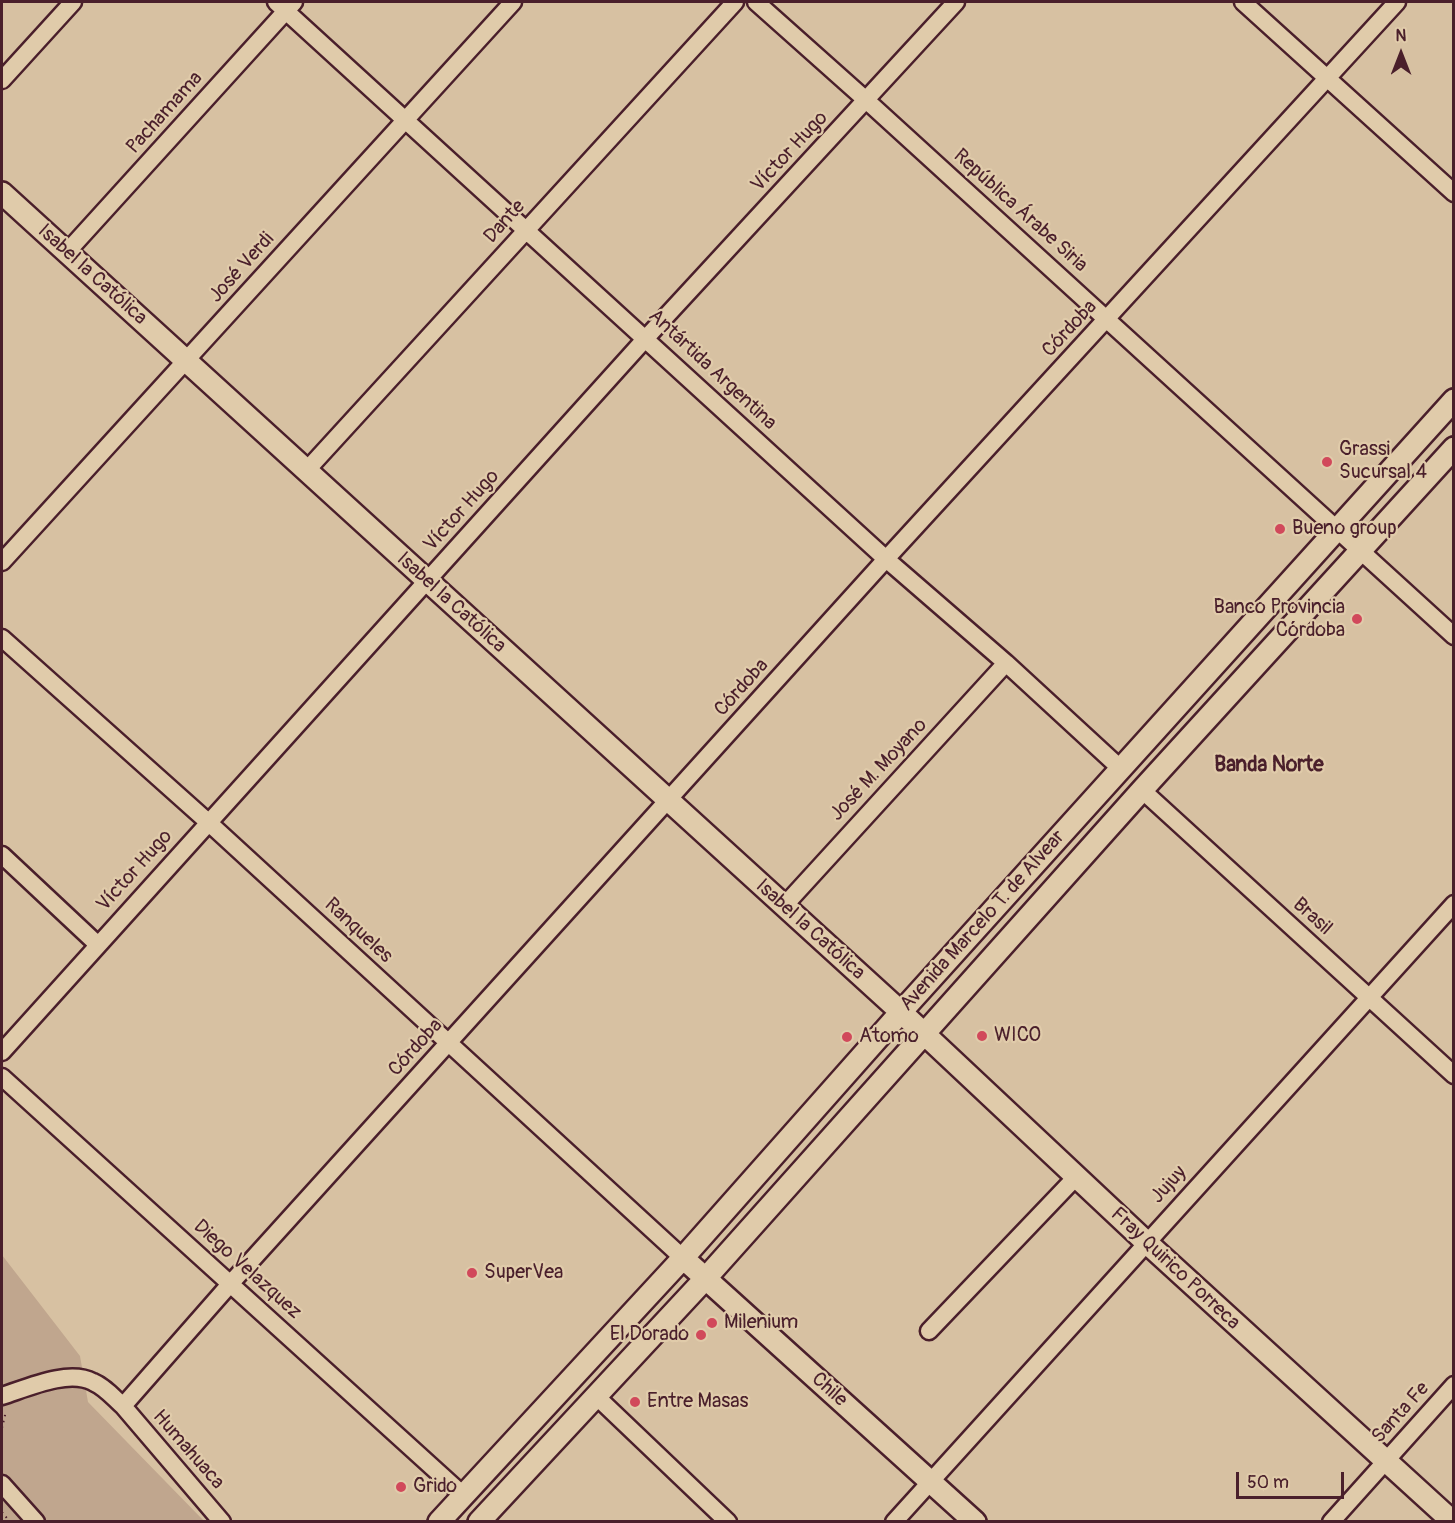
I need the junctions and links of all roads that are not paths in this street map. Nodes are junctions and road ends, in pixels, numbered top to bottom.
1 (73, 2) edge
2 (513, 2) edge
3 (735, 2) edge
4 (756, 2) edge
5 (956, 2) edge
6 (1243, 2) edge
7 (1397, 2) edge
8 (285, 5) edge
9 (1328, 78) junction
10 (2, 80) edge
11 (866, 100) junction
12 (406, 120) junction
13 (2, 193) edge
14 (1454, 193) edge
15 (527, 229) junction
16 (67, 252) junction
17 (1107, 319) junction
18 (646, 338) junction
19 (186, 361) junction
20 (1454, 400) edge
21 (1454, 448) edge
22 (306, 471) junction
23 (1336, 529) junction
24 (1360, 551) junction
25 (886, 559) junction
26 (2, 562) edge
27 (427, 581) junction
28 (1454, 636) edge
29 (2, 638) edge
30 (1006, 663) junction
31 (1120, 768) junction
32 (1142, 790) junction
33 (669, 801) junction
34 (208, 822) junction
35 (2, 855) edge
36 (1454, 904) edge
37 (784, 906) junction
38 (97, 944) junction
39 (1368, 997) junction
40 (901, 1012) junction
41 (925, 1034) junction
42 (449, 1043) junction
43 (2, 1052) edge
44 (1454, 1075) edge
45 (2, 1077) edge
46 (1076, 1177) junction
47 (1146, 1242) junction
48 (683, 1258) junction
49 (705, 1279) junction
50 (231, 1283) junction
51 (929, 1331) dead end
52 (1454, 1385) edge
53 (2, 1396) edge
54 (597, 1397) junction
55 (123, 1406) junction
56 (1386, 1460) junction
57 (931, 1482) junction
58 (2, 1484) edge
59 (463, 1495) junction
60 (486, 1519) edge
61 (36, 1521) edge
62 (222, 1521) edge
63 (439, 1521) edge
64 (728, 1521) edge
65 (894, 1521) edge
66 (975, 1521) edge
67 (1331, 1521) edge
68 (1453, 1521) edge

1 - 10 street
2 - 12 street, José Verdi
3 - 15 street, Dante
4 - 11 street, República Árabe Siria
5 - 11 street, Víctor Hugo
6 - 9 street
7 - 9 street, Córdoba
8 - 12 street, Antártida Argentina
8 - 16 street, Pachamama
9 - 14 street
9 - 17 street, Córdoba
11 - 17 street, República Árabe Siria
11 - 18 street, Víctor Hugo
12 - 15 street, Antártida Argentina
12 - 19 street, José Verdi
13 - 16 main road, Isabel la Católica
15 - 18 street, Antártida Argentina
15 - 22 street, Dante
16 - 19 main road, Isabel la Católica
17 - 23 street, República Árabe Siria
17 - 25 street, Córdoba
18 - 25 street, Antártida Argentina
18 - 27 street, Víctor Hugo
19 - 22 main road, Isabel la Católica
19 - 26 street, José Verdi
20 - 23 main road, Avenida Marcelo T. de Alvear
21 - 24 main road, Avenida Marcelo T. de Alvear
22 - 27 main road, Isabel la Católica
23 - 24 street, República Árabe Siria
23 - 31 main road, Avenida Marcelo T. de Alvear
24 - 28 street, República Árabe Siria
24 - 32 main road, Avenida Marcelo T. de Alvear
25 - 30 street, Antártida Argentina
25 - 33 street, Córdoba
27 - 33 main road, Isabel la Católica
27 - 34 street, Víctor Hugo
29 - 34 street, Ranqueles
30 - 31 street, Antártida Argentina
30 - 37 street, José M. Moyano
31 - 40 main road, Avenida Marcelo T. de Alvear
32 - 39 street, Brasil
32 - 41 main road, Avenida Marcelo T. de Alvear
33 - 37 main road, Isabel la Católica
33 - 42 street, Córdoba
34 - 38 street, Víctor Hugo
34 - 42 street, Ranqueles
35 - 38 street
36 - 39 street, Jujuy
37 - 40 main road, Isabel la Católica
38 - 43 street, Víctor Hugo
39 - 44 street, Brasil
39 - 47 street, Jujuy
40 - 41 main road, Fray Quirico Porreca
40 - 48 main road, Avenida Marcelo T. de Alvear
41 - 46 main road, Fray Quirico Porreca
41 - 49 main road, Avenida Marcelo T. de Alvear
42 - 48 street, Ranqueles
42 - 50 street, Córdoba
45 - 50 street, Diego Velazquez
46 - 47 main road, Fray Quirico Porreca
46 - 51 street
47 - 56 main road, Fray Quirico Porreca
47 - 57 street, Jujuy
48 - 49 main road, Chile
48 - 59 main road, Avenida Marcelo T. de Alvear
49 - 54 main road, Avenida Marcelo T. de Alvear
49 - 57 main road, Chile
50 - 55 street, Córdoba
50 - 59 street, Diego Velazquez
52 - 56 street, Santa Fe
53 - 55 street, Humahuaca
54 - 60 main road, Avenida Marcelo T. de Alvear
54 - 64 street
55 - 62 street, Humahuaca
56 - 67 street, Santa Fe
56 - 68 main road, Fray Quirico Porreca
57 - 65 street, Jujuy
57 - 66 main road, Chile
58 - 61 street
59 - 63 main road, Avenida Marcelo T. de Alvear

